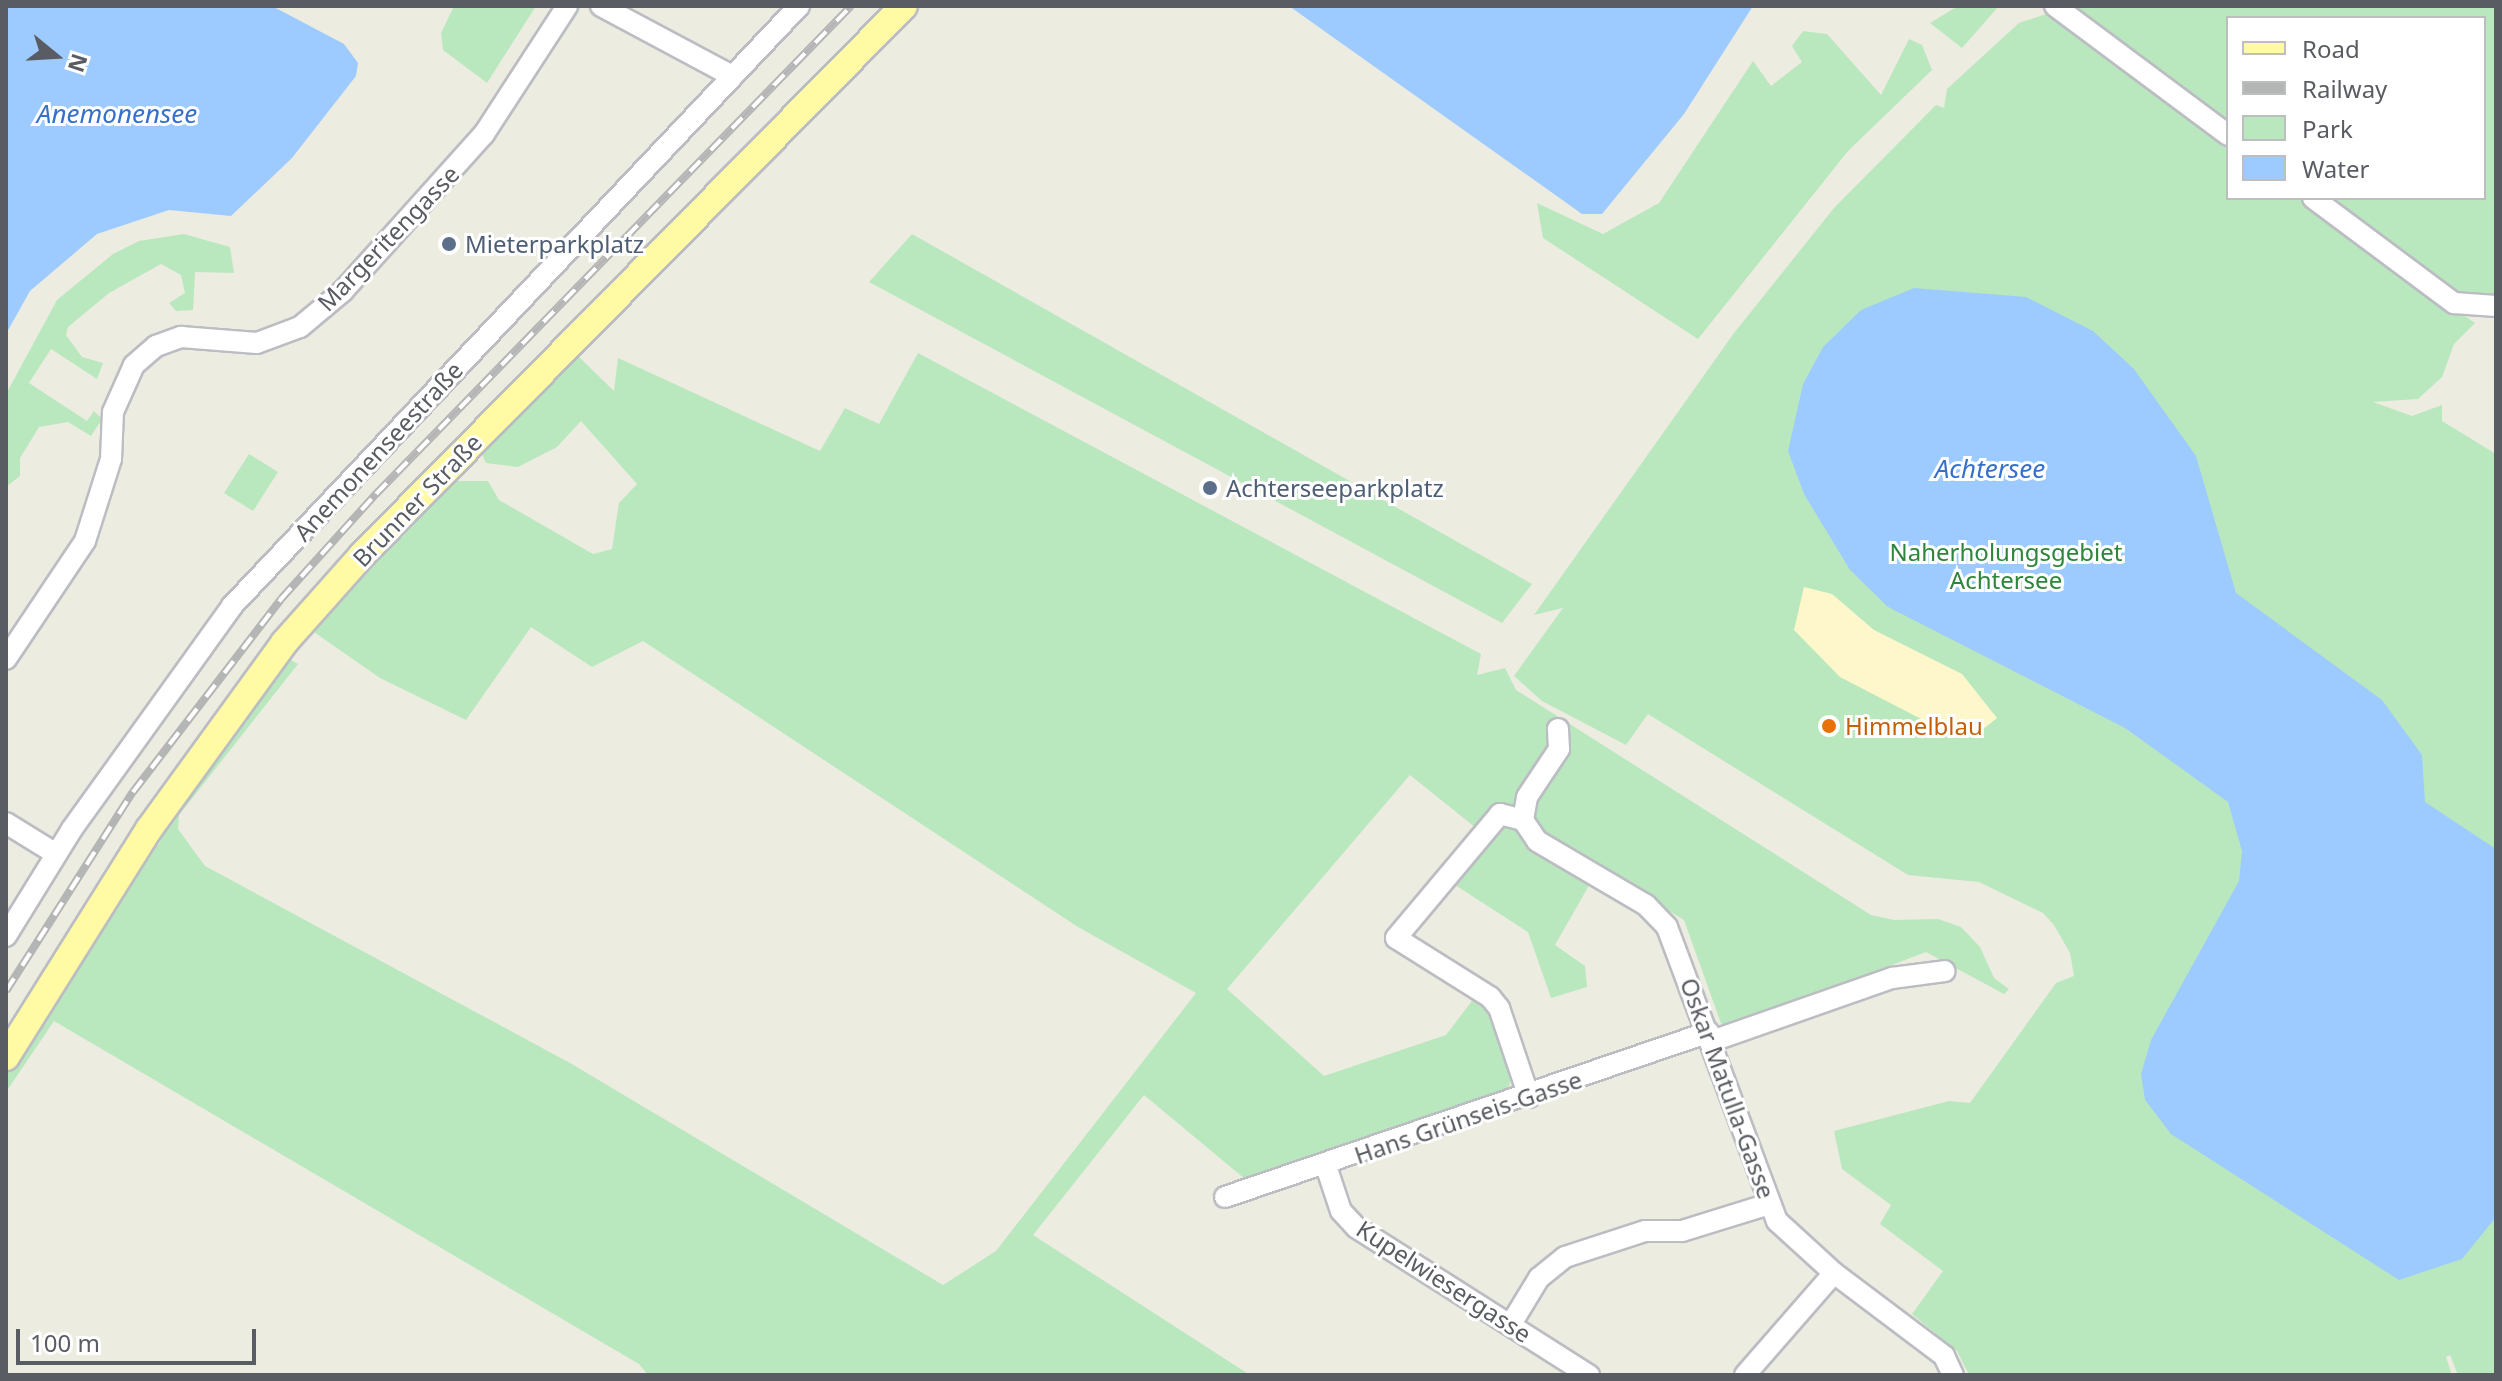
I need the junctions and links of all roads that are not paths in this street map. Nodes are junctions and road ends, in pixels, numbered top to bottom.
1 (567, 6) edge
2 (601, 6) edge
3 (799, 6) edge
4 (904, 6) edge
5 (2055, 6) edge
6 (732, 76) junction
7 (2226, 134) edge
8 (2316, 200) edge
9 (2496, 306) edge
10 (6, 659) edge
11 (1558, 729) dead end
12 (1523, 820) junction
13 (6, 823) edge
14 (56, 854) junction
15 (6, 936) edge
16 (1945, 971) dead end
17 (1711, 1036) junction
18 (6, 1057) edge
19 (1529, 1097) junction
20 (1326, 1166) junction
21 (1225, 1197) dead end
22 (1769, 1204) junction
23 (1834, 1273) junction
24 (1511, 1324) junction
25 (1589, 1375) edge
26 (1745, 1375) edge
27 (1953, 1375) edge

1 - 10 street, Margeritengasse
2 - 6 street
3 - 6 street, Anemonenseestraße
4 - 18 main road, Brunner Straße
5 - 7 street
6 - 14 street, Anemonenseestraße
8 - 9 street
11 - 12 street
12 - 17 street, Oskar Matulla-Gasse
12 - 19 street
13 - 14 street
14 - 15 street, Anemonenseestraße
16 - 17 street, Hans Grünseis-Gasse
17 - 19 street, Hans Grünseis-Gasse
17 - 22 street, Oskar Matulla-Gasse
19 - 20 street, Hans Grünseis-Gasse
20 - 21 street, Hans Grünseis-Gasse
20 - 24 street, Kupelwiesergasse
22 - 23 street, Oskar Matulla-Gasse
22 - 24 street
23 - 26 street
23 - 27 street, Oskar Matulla-Gasse
24 - 25 street, Kupelwiesergasse

